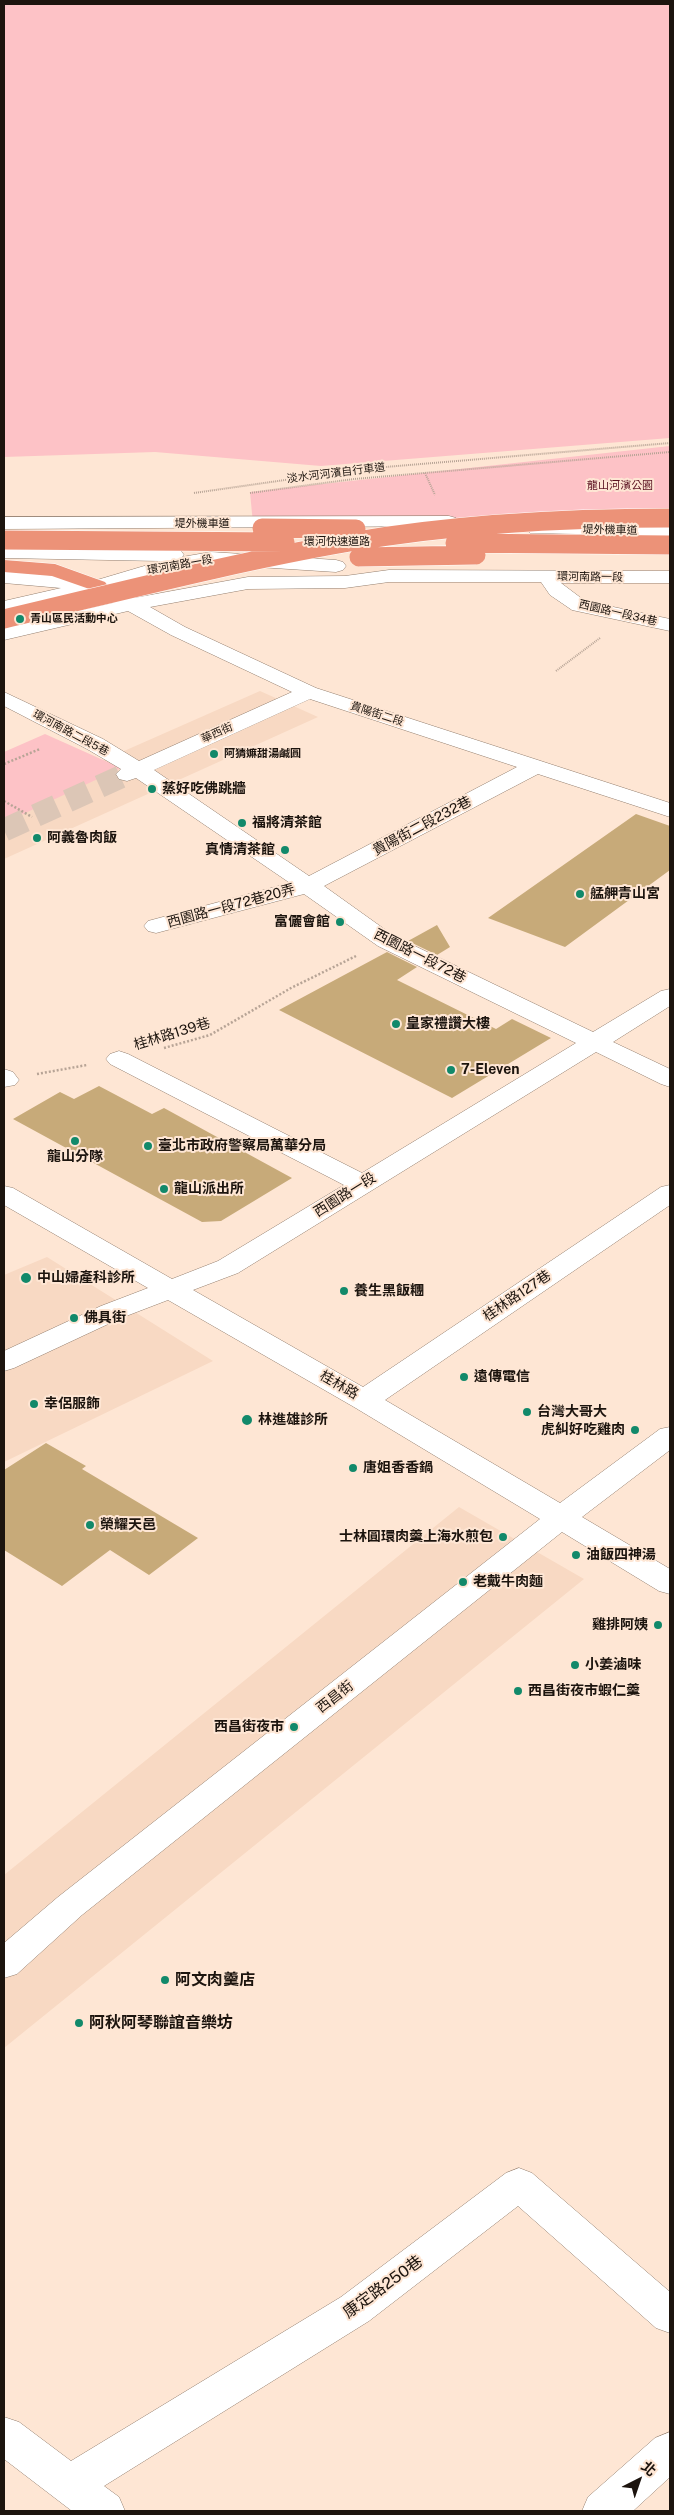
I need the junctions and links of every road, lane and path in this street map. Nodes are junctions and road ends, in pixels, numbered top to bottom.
1 (670, 443) edge
2 (670, 452) edge
3 (425, 473) junction
4 (189, 493) dead end
5 (246, 493) dead end
6 (438, 502) dead end
7 (670, 518) edge
8 (670, 522) edge
9 (4, 524) edge
10 (401, 524) junction
11 (670, 531) edge
12 (4, 540) edge
13 (670, 545) edge
14 (4, 552) edge
15 (670, 556) edge
16 (211, 558) junction
17 (4, 566) edge
18 (390, 576) junction
19 (547, 576) junction
20 (190, 577) junction
21 (4, 578) edge
22 (670, 578) edge
23 (98, 586) junction
24 (130, 605) junction
25 (4, 607) edge
26 (629, 617) junction
27 (4, 618) edge
28 (670, 625) edge
29 (4, 634) edge
30 (556, 671) dead end
31 (308, 692) junction
32 (4, 698) edge
33 (538, 765) junction
34 (132, 772) junction
35 (4, 801) edge
36 (670, 810) edge
37 (32, 817) dead end
38 (307, 886) junction
39 (156, 926) dead end
40 (386, 941) junction
41 (670, 996) edge
42 (595, 1042) junction
43 (119, 1059) junction
44 (5, 1078) edge
45 (670, 1080) edge
46 (363, 1184) junction
47 (670, 1193) edge
48 (4, 1194) edge
49 (171, 1288) junction
50 (4, 1362) edge
51 (364, 1400) junction
52 (670, 1436) edge
53 (562, 1516) junction
54 (670, 1583) edge
55 (4, 1964) edge
56 (670, 2316) edge
57 (4, 2435) edge
58 (670, 2451) edge
59 (69, 2485) junction
60 (104, 2511) edge
61 (603, 2511) edge

1 - 4 path
2 - 3 path, 淡水河河濱自行車道
3 - 5 path, 淡水河河濱自行車道
3 - 6 path
7 - 20 highway, bridge
8 - 10 street, 堤外機車道
9 - 10 street, 堤外機車道
9 - 11 highway, 環河快速道路, bridge
10 - 11 street, 堤外機車道
12 - 13 highway, 環河快速道路, bridge
14 - 16 street
15 - 20 highway, bridge
16 - 18 street, 環河南路一段
16 - 23 street, 環河南路一段
17 - 23 highway
18 - 19 street, 環河南路一段
18 - 24 street, 環河南路一段
19 - 22 street, 環河南路一段
19 - 26 street, 西園路一段34巷
20 - 27 highway, bridge
21 - 23 street
23 - 24 street, 貴陽街二段
23 - 25 street, 環河南路一段
24 - 29 street, 環河南路一段
24 - 31 street, 貴陽街二段
26 - 28 street, 西園路一段34巷
26 - 30 path
31 - 33 street, 貴陽街二段
31 - 34 street, 華西街
32 - 34 street, 環河南路二段5巷
33 - 36 street, 貴陽街二段
33 - 38 street, 貴陽街二段232巷
34 - 38 street, 西園路一段72巷
35 - 37 path
38 - 39 street, 西園路一段72巷20弄
38 - 40 street, 西園路一段72巷
40 - 42 street, 西園路一段72巷
40 - 43 path, 桂林路139巷
41 - 42 street, 西園路一段
42 - 45 street, 西園路一段72巷
42 - 46 street, 西園路一段
43 - 44 path, 桂林路139巷
43 - 46 street
46 - 49 street, 西園路一段
47 - 51 street, 桂林路127巷
48 - 49 street, 桂林路
49 - 50 street, 西園路一段
49 - 51 street, 桂林路
51 - 53 street, 桂林路
52 - 53 street, 西昌街
53 - 54 street, 桂林路
53 - 55 street, 西昌街
56 - 59 street, 康定路250巷
57 - 59 street
58 - 61 street
59 - 60 street

